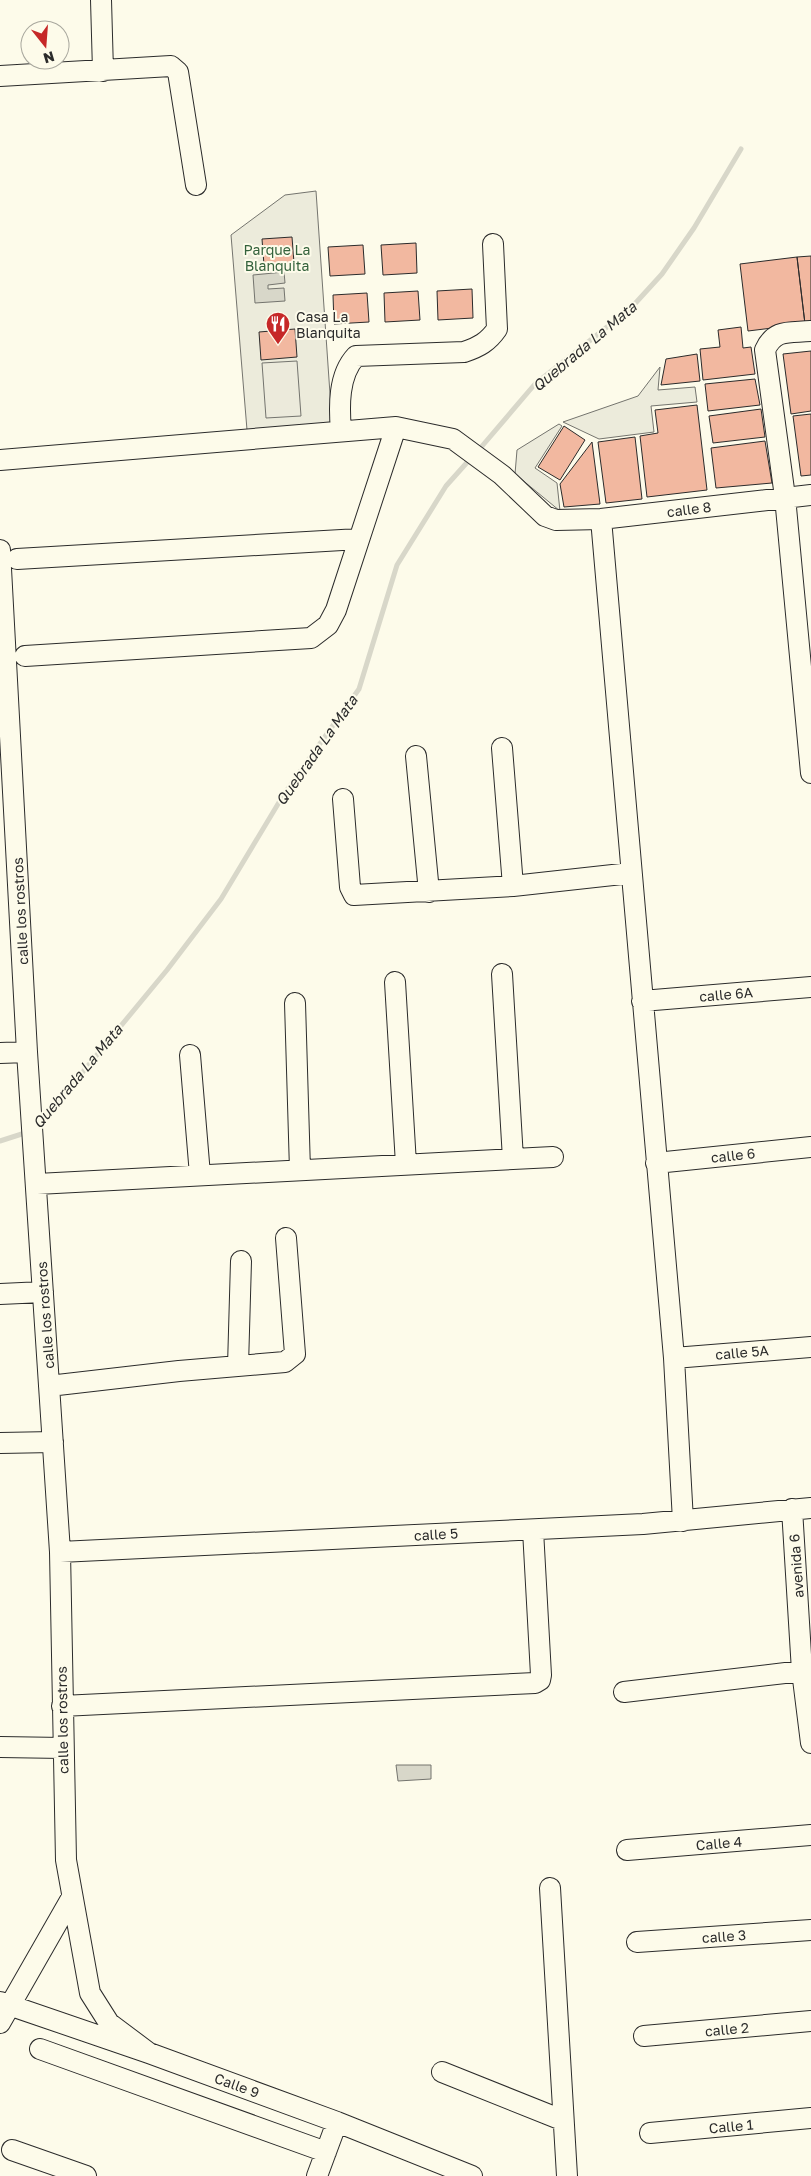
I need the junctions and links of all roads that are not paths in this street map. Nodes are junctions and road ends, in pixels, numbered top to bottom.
1 (101, 0) edge
2 (103, 71) junction
3 (0, 76) edge
4 (196, 185) dead end
5 (493, 244) dead end
6 (811, 331) edge
7 (396, 427) junction
8 (341, 432) junction
9 (0, 460) edge
10 (811, 495) edge
11 (785, 497) junction
12 (601, 519) junction
13 (359, 539) junction
14 (9, 554) edge
15 (25, 656) dead end
16 (6, 735) edge
17 (502, 748) dead end
18 (416, 756) dead end
19 (811, 772) edge
20 (344, 799) dead end
21 (631, 873) junction
22 (513, 886) junction
23 (429, 892) junction
24 (502, 974) dead end
25 (395, 982) dead end
26 (811, 986) edge
27 (642, 1001) junction
28 (295, 1003) dead end
29 (27, 1052) junction
30 (0, 1053) edge
31 (190, 1055) dead end
32 (811, 1147) edge
33 (553, 1156) dead end
34 (513, 1159) junction
35 (656, 1163) junction
36 (406, 1164) junction
37 (300, 1170) junction
38 (200, 1175) junction
39 (36, 1184) junction
40 (286, 1238) dead end
41 (241, 1261) dead end
42 (43, 1292) junction
43 (0, 1294) edge
44 (811, 1347) edge
45 (674, 1358) junction
46 (238, 1366) junction
47 (49, 1386) junction
48 (53, 1442) junction
49 (0, 1444) edge
50 (802, 1508) edge
51 (683, 1521) junction
52 (533, 1530) junction
53 (60, 1552) junction
54 (802, 1671) junction
55 (624, 1692) dead end
56 (62, 1706) junction
57 (811, 1743) edge
58 (0, 1747) edge
59 (63, 1748) junction
60 (811, 1835) edge
61 (628, 1850) dead end
62 (550, 1888) dead end
63 (72, 1897) junction
64 (811, 1930) edge
65 (637, 1942) dead end
66 (6, 2003) edge
67 (811, 2021) edge
68 (0, 2023) edge
69 (644, 2036) dead end
70 (40, 2049) dead end
71 (149, 2053) junction
72 (442, 2072) dead end
73 (811, 2118) edge
74 (562, 2120) junction
75 (336, 2122) junction
76 (650, 2133) dead end
77 (12, 2150) dead end
78 (326, 2152) junction
79 (86, 2176) edge
80 (317, 2176) edge
81 (472, 2176) edge
82 (567, 2176) edge

1 - 2 street
2 - 3 street
2 - 4 street
5 - 8 street
6 - 11 street
7 - 8 street
7 - 12 street, calle 8
7 - 13 street
8 - 9 street
10 - 11 street, calle 8
11 - 12 street, calle 8
11 - 19 street
12 - 21 street
13 - 14 street
13 - 15 street
14 - 16 street, calle los rostros
16 - 29 street, calle los rostros
17 - 22 street
18 - 23 street
20 - 23 street
21 - 22 street
21 - 27 street
22 - 23 street
24 - 34 street
25 - 36 street
26 - 27 street, calle 6A
27 - 35 street
28 - 37 street
29 - 30 street
29 - 39 street, calle los rostros
31 - 38 street
32 - 35 street, calle 6
33 - 34 street
34 - 36 street
35 - 45 street
36 - 37 street
37 - 38 street
38 - 39 street
39 - 42 street, calle los rostros
40 - 46 street
41 - 46 street
42 - 43 street
42 - 47 street, calle los rostros
44 - 45 street, calle 5A
45 - 51 street
46 - 47 street
47 - 48 street, calle los rostros
48 - 49 street
48 - 53 street, calle los rostros
50 - 51 street, calle 5
50 - 54 street, avenida 6
51 - 52 street, calle 5
52 - 53 street, calle 5
52 - 56 street
53 - 56 street, calle los rostros
54 - 55 street
54 - 57 street, avenida 6
56 - 59 street, calle los rostros
58 - 59 street
59 - 63 street, calle los rostros
60 - 61 street, Calle 4
62 - 74 street
63 - 66 street
63 - 71 street, calle los rostros
64 - 65 street, calle 3
66 - 68 street
66 - 71 street, Calle 9
67 - 69 street, calle 2
70 - 78 street
71 - 75 street, Calle 9
72 - 74 street
73 - 76 street, Calle 1
74 - 82 street
75 - 78 street
75 - 81 street, Calle 9
77 - 79 street
78 - 80 street

